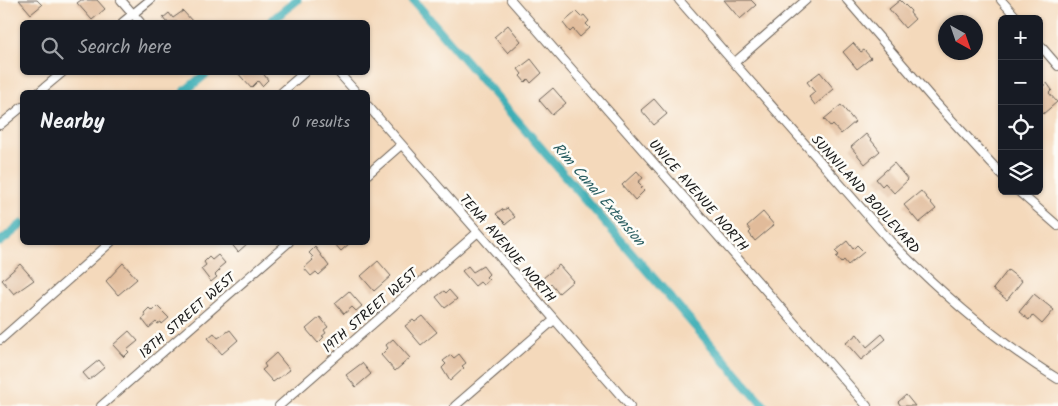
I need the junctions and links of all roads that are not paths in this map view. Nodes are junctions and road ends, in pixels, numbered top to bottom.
1 (121, 0) edge
2 (150, 0) edge
3 (512, 0) edge
4 (679, 0) edge
5 (806, 0) edge
6 (847, 0) edge
7 (1001, 0) edge
8 (133, 14) junction
9 (1014, 15) edge
10 (126, 20) edge
11 (138, 20) edge
12 (1043, 49) edge
13 (734, 63) junction
14 (1058, 66) edge
15 (60, 75) edge
16 (302, 75) edge
17 (341, 75) edge
18 (42, 90) edge
19 (284, 90) edge
20 (354, 90) edge
21 (370, 108) edge
22 (20, 109) edge
23 (0, 125) edge
24 (401, 145) junction
25 (998, 171) edge
26 (370, 172) edge
27 (1023, 195) edge
28 (1058, 226) edge
29 (478, 232) junction
30 (108, 245) edge
31 (286, 245) edge
32 (554, 320) junction
33 (0, 340) edge
34 (1058, 379) edge
35 (101, 406) edge
36 (279, 406) edge
37 (455, 406) edge
38 (630, 406) edge
39 (867, 406) edge

1 - 8 street
2 - 8 street
3 - 39 street, UNICE AVENUE NORTH
4 - 13 street, SUNNILAND BOULEVARD
5 - 13 street
6 - 25 street
7 - 9 street
8 - 10 street
8 - 11 street
12 - 14 street
13 - 34 street, SUNNILAND BOULEVARD
15 - 18 street
16 - 19 street
17 - 20 street
21 - 24 street, TENA AVENUE NORTH
22 - 23 street
24 - 26 street
24 - 29 street, TENA AVENUE NORTH
27 - 28 street
29 - 32 street, TENA AVENUE NORTH
29 - 36 street, 19TH STREET WEST
30 - 33 street
31 - 35 street, 18TH STREET WEST
32 - 37 street
32 - 38 street, TENA AVENUE NORTH

